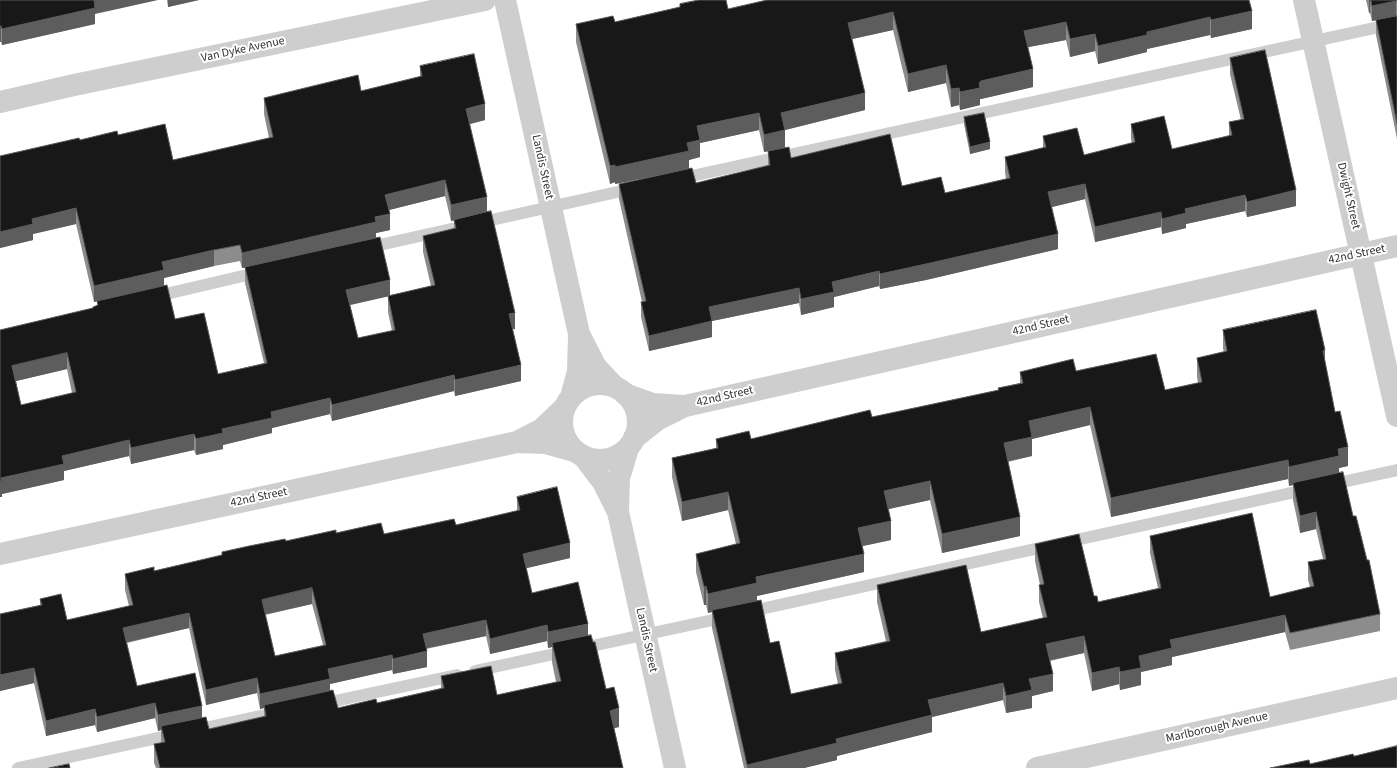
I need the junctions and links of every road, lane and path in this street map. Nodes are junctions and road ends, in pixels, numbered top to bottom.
1 (485, 0) edge
2 (506, 0) edge
3 (1304, 0) edge
4 (1397, 23) edge
5 (1314, 41) junction
6 (0, 102) edge
7 (669, 181) edge
8 (646, 186) edge
9 (551, 206) junction
10 (1397, 246) edge
11 (356, 250) edge
12 (1361, 254) junction
13 (271, 270) edge
14 (139, 300) edge
15 (579, 334) junction
16 (620, 391) junction
17 (568, 402) junction
18 (685, 406) junction
19 (1397, 416) edge
20 (517, 442) junction
21 (631, 443) junction
22 (579, 454) junction
23 (1397, 470) edge
24 (618, 512) junction
25 (0, 554) edge
26 (645, 634) junction
27 (1397, 688) edge
28 (312, 705) edge
29 (289, 710) edge
30 (18, 768) edge
31 (675, 768) edge
32 (1037, 768) edge

1 - 6 street, Van Dyke Avenue
2 - 9 street, Landis Street
3 - 5 street, Dwight Street
4 - 5 lane
5 - 7 lane
5 - 12 street, Dwight Street
8 - 9 lane
9 - 11 lane
9 - 15 street, Landis Street
10 - 12 street, 42nd Street
12 - 18 street, 42nd Street
12 - 19 street, Dwight Street
13 - 14 lane
15 - 16 street, Landis Street
15 - 17 street, Landis Street
16 - 17 street
16 - 18 street, 42nd Street
16 - 21 street
17 - 20 street, 42nd Street
17 - 22 street
18 - 21 street, 42nd Street
20 - 22 street, 42nd Street
20 - 25 street, 42nd Street
21 - 22 street
21 - 24 street, Landis Street
22 - 24 street, Landis Street
23 - 26 lane
24 - 26 street, Landis Street
26 - 28 lane
26 - 31 street, Landis Street
27 - 32 street, Marlborough Avenue
29 - 30 lane

